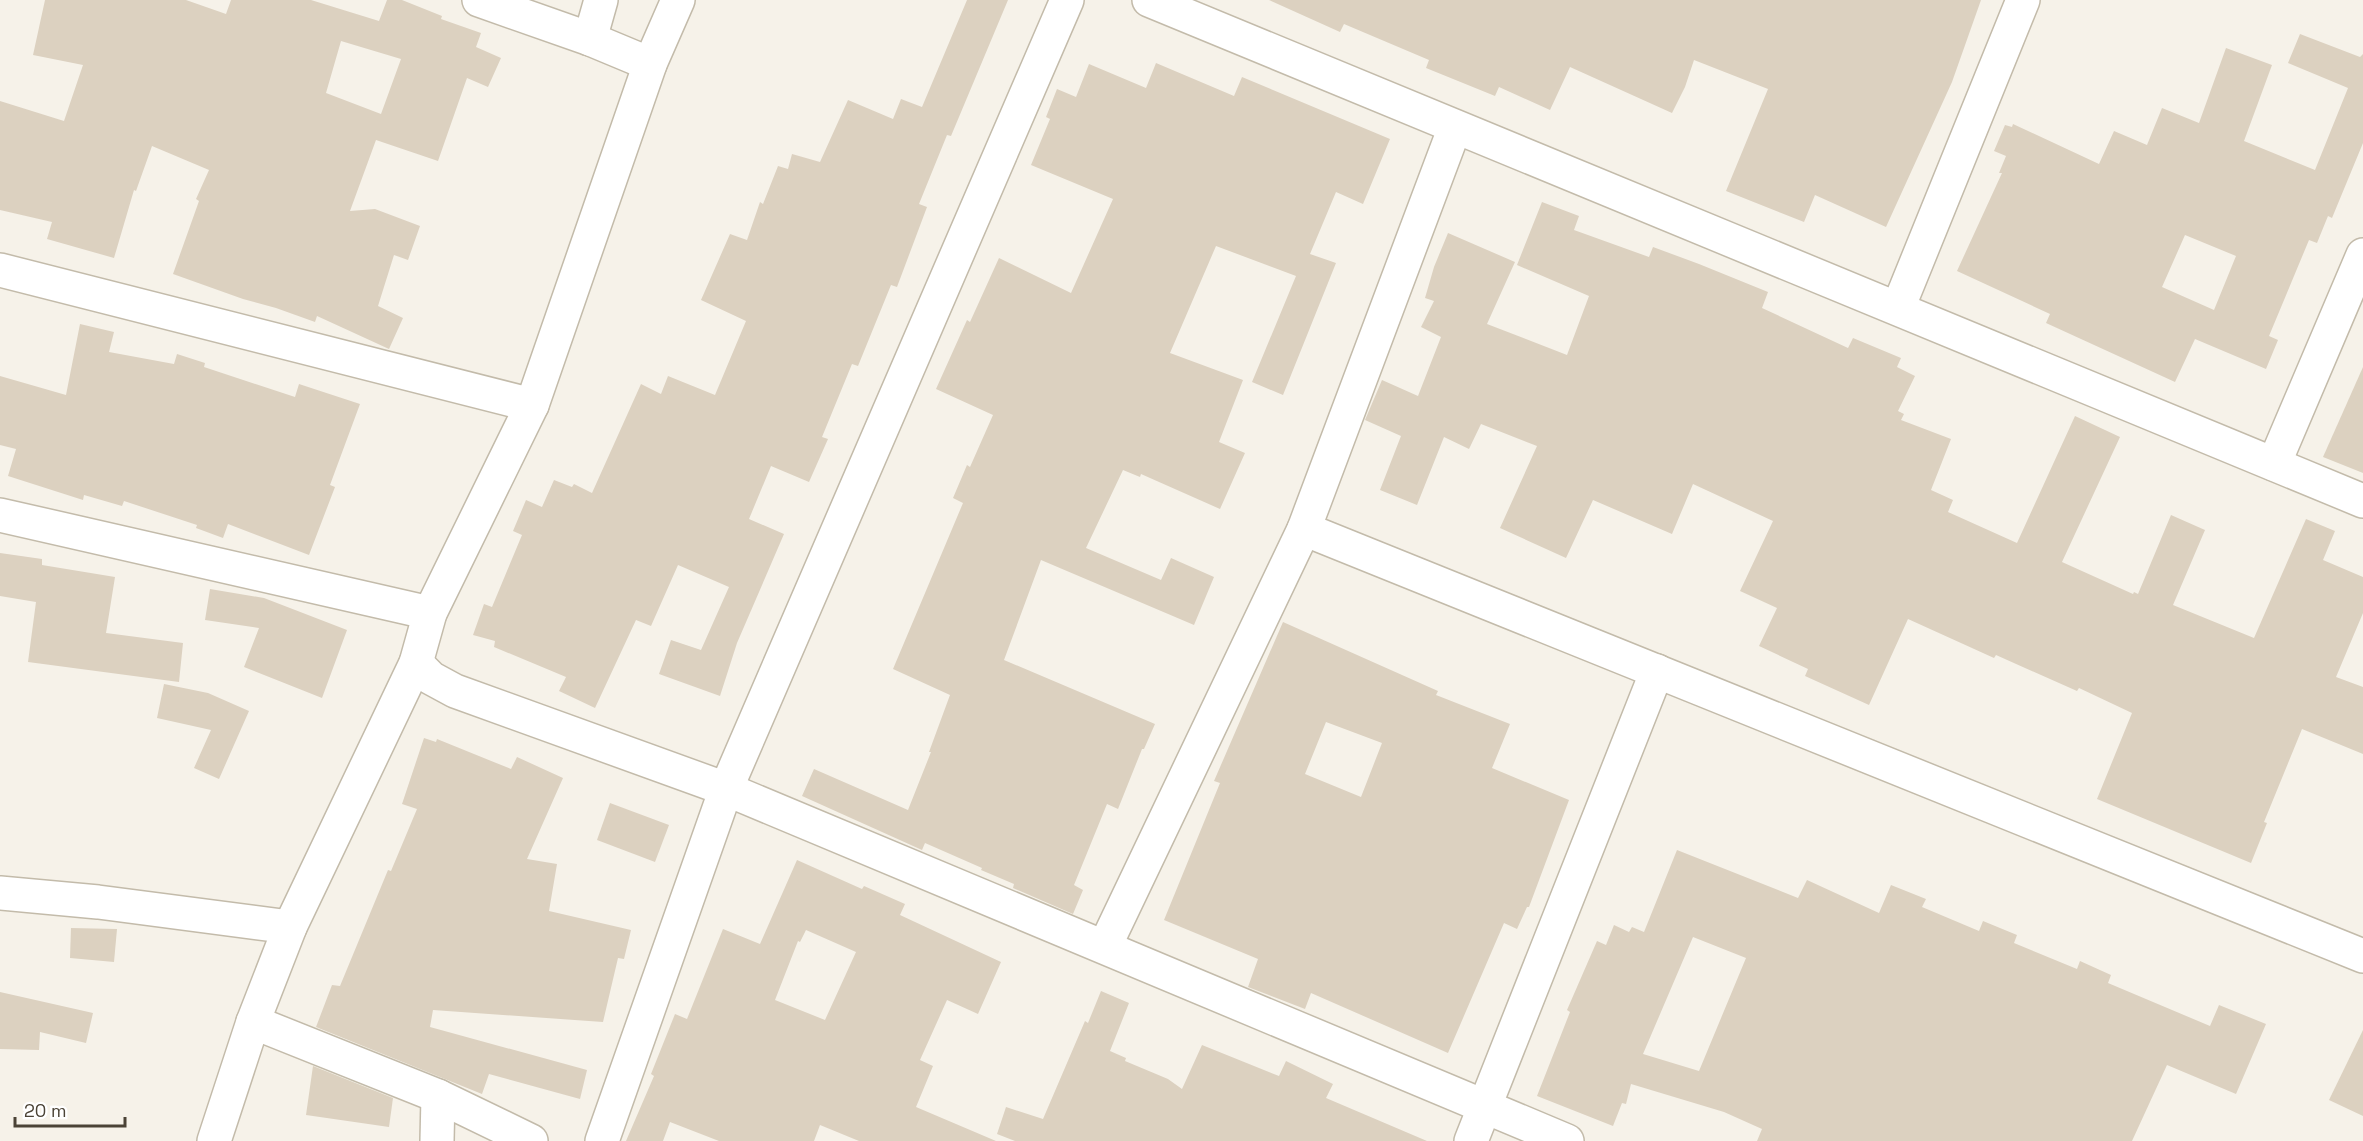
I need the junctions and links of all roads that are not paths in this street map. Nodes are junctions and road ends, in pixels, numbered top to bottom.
1 (479, 0) edge
2 (601, 0) edge
3 (678, 0) edge
4 (1067, 0) edge
5 (1149, 0) edge
6 (2023, 0) edge
7 (590, 39) junction
8 (650, 64) junction
9 (1455, 127) junction
10 (2363, 255) edge
11 (0, 270) edge
12 (1898, 308) junction
13 (532, 405) junction
14 (2274, 464) junction
15 (2363, 501) edge
16 (0, 514) edge
17 (1304, 529) junction
18 (430, 613) junction
19 (416, 663) junction
20 (1657, 671) junction
21 (726, 789) junction
22 (0, 893) edge
23 (290, 927) junction
24 (1105, 946) junction
25 (2363, 956) edge
26 (253, 1022) junction
27 (438, 1096) junction
28 (1484, 1107) junction
29 (214, 1141) edge
30 (437, 1141) edge
31 (531, 1141) edge
32 (602, 1141) edge
33 (1471, 1141) edge
34 (1567, 1141) edge

1 - 7 street
2 - 7 street
3 - 8 street
4 - 21 street
5 - 9 street
6 - 12 street
7 - 8 street
8 - 13 street
9 - 12 street
9 - 17 street
10 - 14 street
11 - 13 street
12 - 14 street
13 - 18 street
14 - 15 street
16 - 18 street
17 - 20 street
17 - 24 street
18 - 19 street
19 - 21 street
19 - 23 street
20 - 25 street
20 - 28 street
21 - 24 street
21 - 32 street
22 - 23 street
23 - 26 street
24 - 28 street
26 - 27 street
26 - 29 street
27 - 30 street
27 - 31 street
28 - 33 street
28 - 34 street

